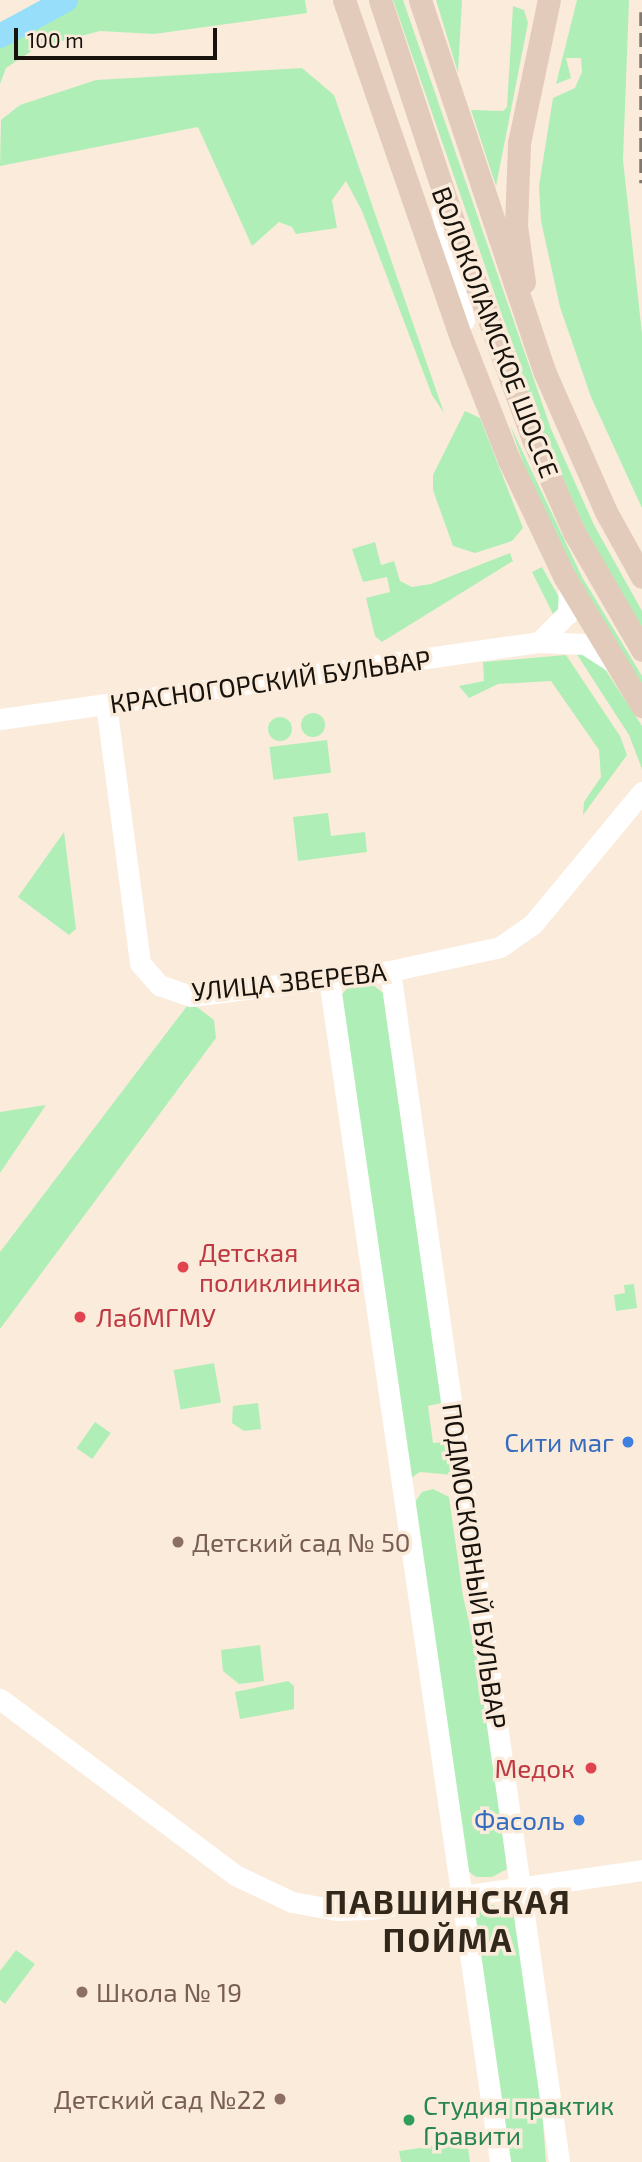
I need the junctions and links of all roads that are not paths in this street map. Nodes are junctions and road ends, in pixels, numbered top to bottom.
1 (344, 0) edge
2 (380, 0) edge
3 (420, 0) edge
4 (549, 0) edge
5 (431, 159) junction
6 (474, 372) junction
7 (545, 373) junction
8 (642, 577) edge
9 (569, 586) junction
10 (539, 642) junction
11 (642, 650) edge
12 (614, 663) junction
13 (107, 704) junction
14 (642, 706) edge
15 (0, 719) edge
16 (640, 798) edge
17 (390, 971) junction
18 (329, 979) junction
19 (0, 1699) edge
20 (642, 1870) edge
21 (520, 1889) junction
22 (463, 1898) junction
23 (500, 2162) edge
24 (559, 2162) edge

1 - 6 main road
2 - 5 main road, ВОЛОКОЛАМСКОЕ ШОССЕ
3 - 7 main road, ВОЛОКОЛАМСКОЕ ШОССЕ
4 - 7 main road
5 - 6 street
5 - 11 main road, ВОЛОКОЛАМСКОЕ ШОССЕ
6 - 9 main road
7 - 8 main road, ВОЛОКОЛАМСКОЕ ШОССЕ
9 - 10 street
9 - 12 main road
10 - 12 street, КРАСНОГОРСКИЙ БУЛЬВАР
10 - 13 street, КРАСНОГОРСКИЙ БУЛЬВАР
12 - 14 main road
13 - 15 street, КРАСНОГОРСКИЙ БУЛЬВАР
13 - 18 street, УЛИЦА ЗВЕРЕВА
16 - 17 street, УЛИЦА ЗВЕРЕВА
17 - 18 street, УЛИЦА ЗВЕРЕВА
17 - 21 street, ПОДМОСКОВНЫЙ БУЛЬВАР
18 - 22 street
19 - 22 street
20 - 21 street
21 - 22 street
21 - 24 street, ПОДМОСКОВНЫЙ БУЛЬВАР
22 - 23 street

